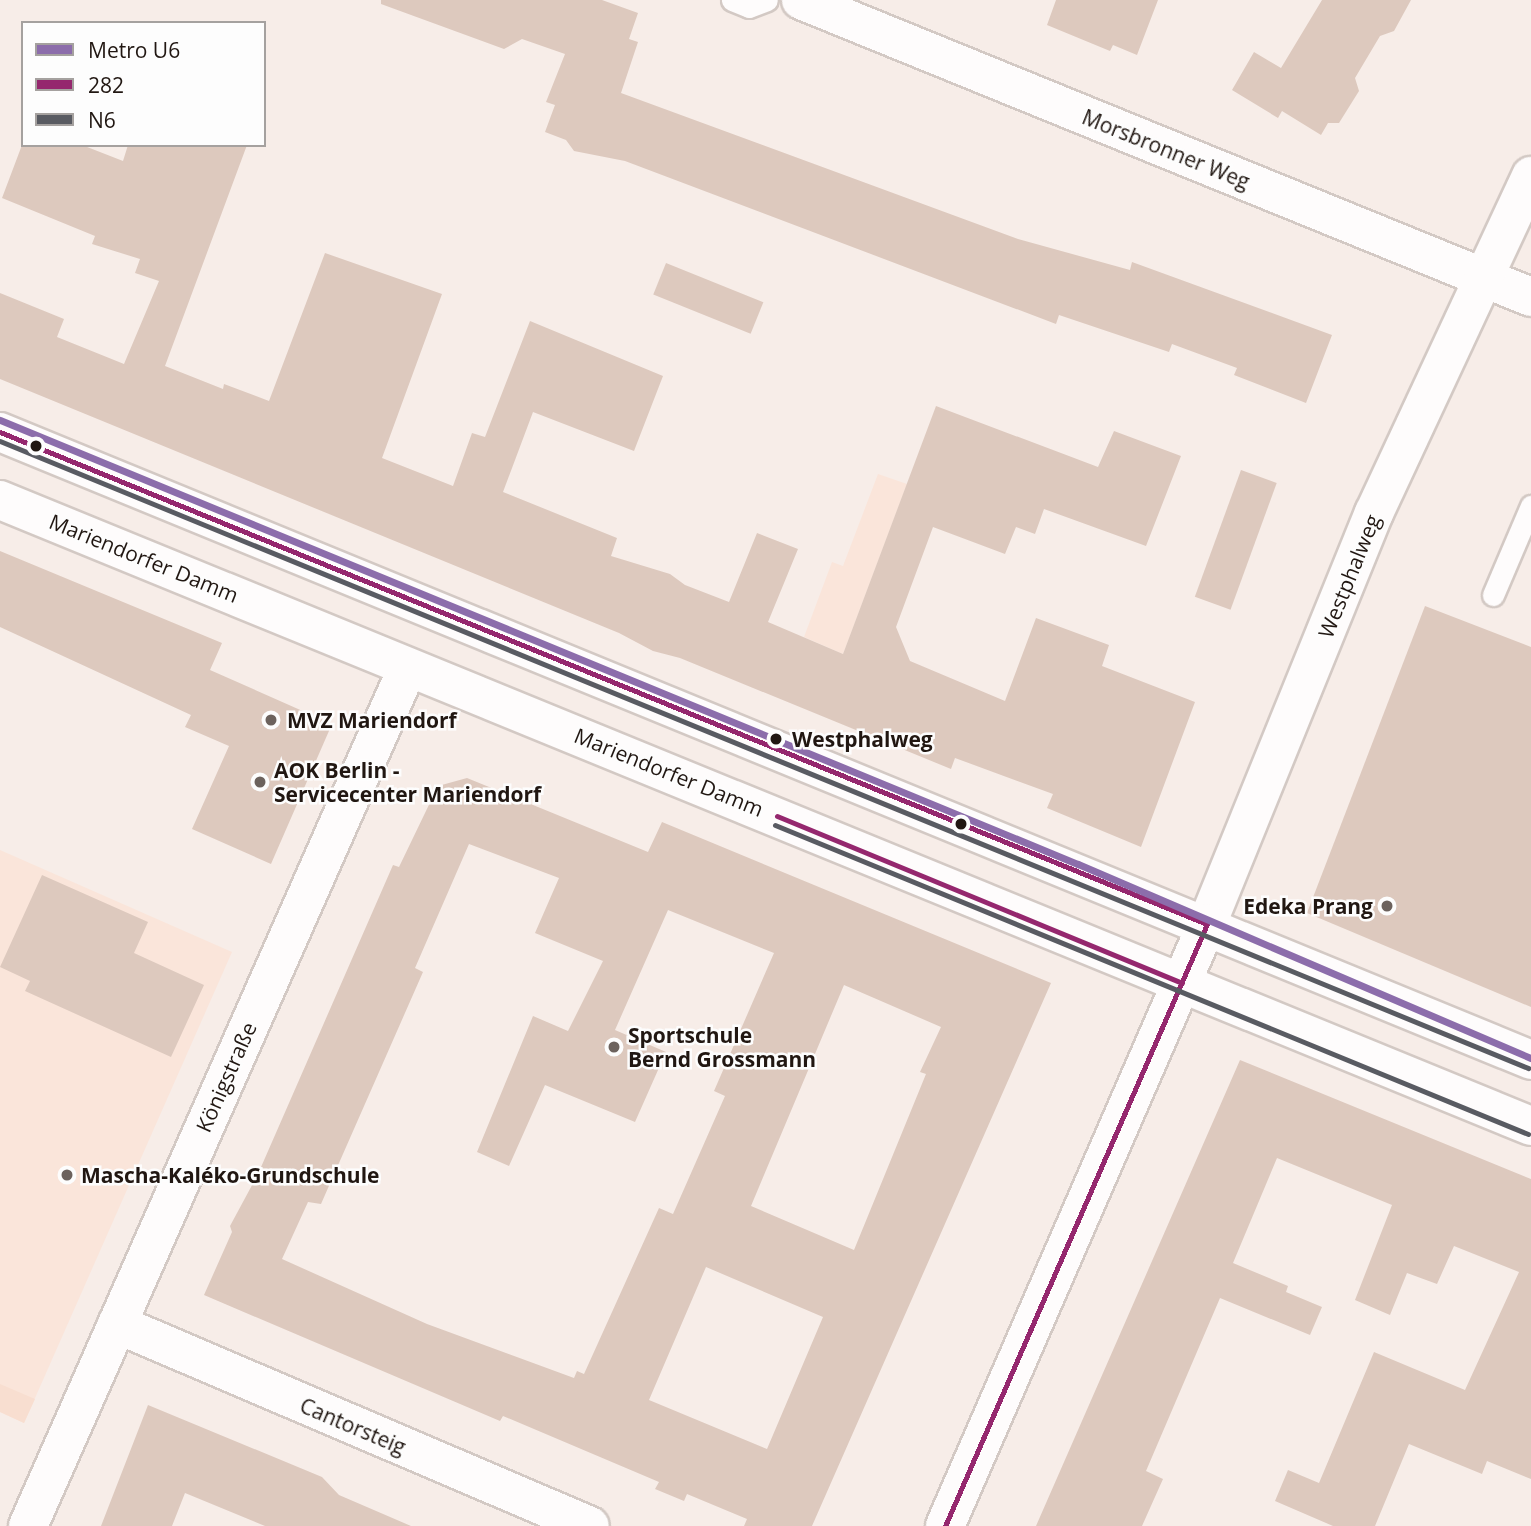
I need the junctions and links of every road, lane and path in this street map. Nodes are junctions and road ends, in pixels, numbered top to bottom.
1 (732, 0) edge
2 (767, 0) edge
3 (801, 0) edge
4 (1531, 176) edge
5 (1482, 277) junction
6 (1531, 297) edge
7 (0, 432) edge
8 (0, 499) edge
9 (1531, 506) edge
10 (1493, 595) dead end
11 (408, 667) junction
12 (1207, 924) junction
13 (1182, 983) junction
14 (1531, 1060) edge
15 (1531, 1126) edge
16 (117, 1324) junction
17 (28, 1526) edge
18 (590, 1526) edge
19 (945, 1526) edge

1 - 2 lane
3 - 5 street, Morsbronner Weg
4 - 5 street, Westphalweg
5 - 6 street, Morsbronner Weg
5 - 12 street, Westphalweg
7 - 12 street
8 - 11 street, Mariendorfer Damm
9 - 10 lane
11 - 13 street, Mariendorfer Damm
11 - 16 street, Königstraße
12 - 13 street, Westphalweg
12 - 14 street
13 - 15 street, Mariendorfer Damm
13 - 19 street, Westphalweg
16 - 17 street, Königstraße
16 - 18 street, Cantorsteig

